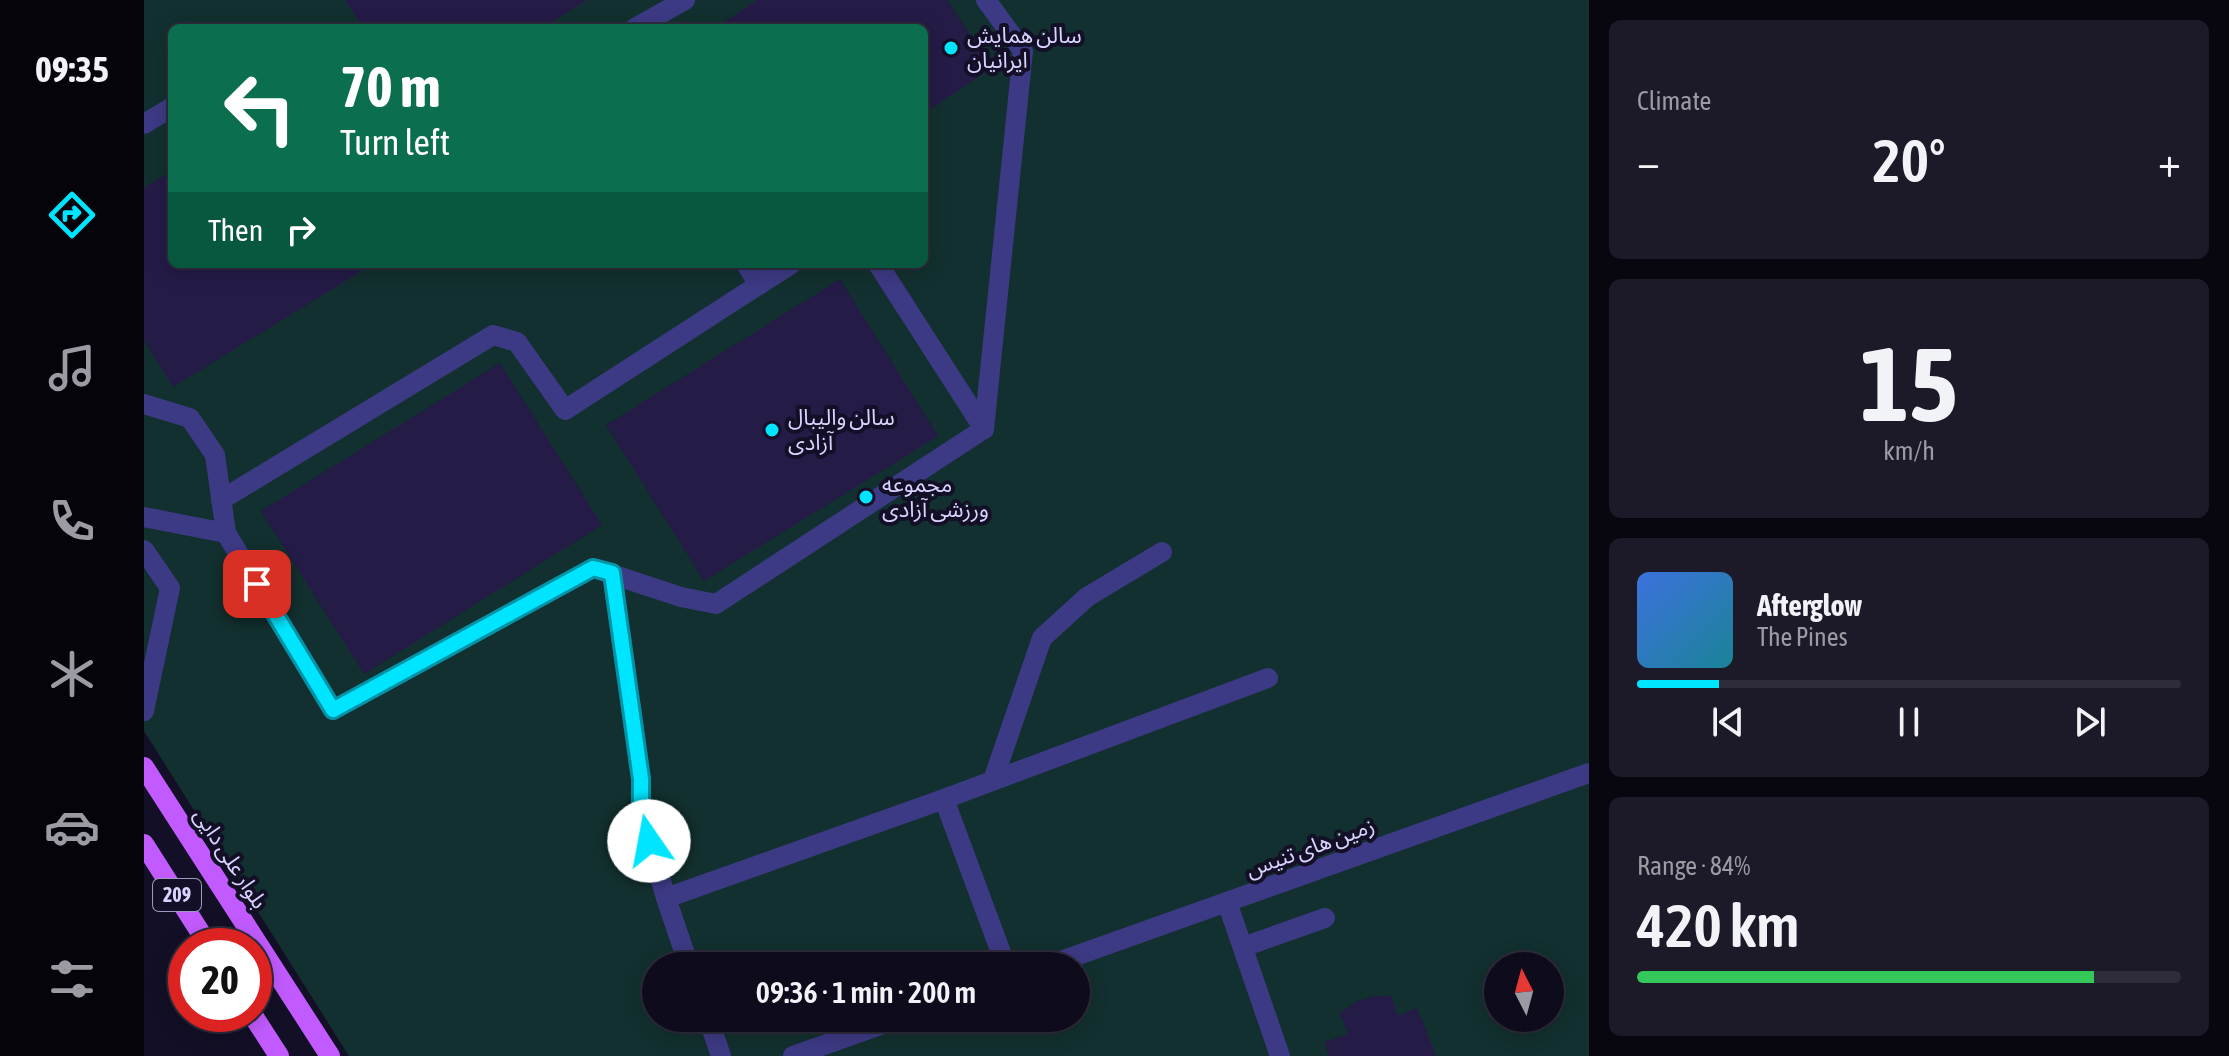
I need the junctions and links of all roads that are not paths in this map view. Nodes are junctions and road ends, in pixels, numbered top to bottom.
1 (685, 0) edge
2 (986, 0) edge
3 (642, 24) edge
4 (168, 109) edge
5 (144, 124) edge
6 (748, 268) edge
7 (785, 268) edge
8 (881, 268) edge
9 (759, 285) junction
10 (144, 404) edge
11 (984, 429) junction
12 (221, 500) junction
13 (144, 517) edge
14 (226, 533) junction
15 (144, 550) edge
16 (1162, 552) dead end
17 (612, 573) junction
18 (1268, 678) dead end
19 (144, 711) edge
20 (144, 767) edge
21 (1589, 773) edge
22 (993, 780) junction
23 (944, 799) junction
24 (144, 844) edge
25 (666, 898) junction
26 (1227, 902) junction
27 (1325, 918) dead end
28 (198, 928) edge
29 (1243, 947) junction
30 (684, 952) edge
31 (1001, 952) edge
32 (1086, 952) edge
33 (264, 1032) edge
34 (713, 1032) edge
35 (861, 1032) edge
36 (279, 1056) edge
37 (330, 1056) edge
38 (721, 1056) edge
39 (793, 1056) edge
40 (1280, 1056) edge

1 - 3 lane
2 - 11 lane
4 - 5 lane
6 - 9 lane
7 - 9 lane
8 - 11 lane
9 - 12 lane
10 - 12 lane
11 - 17 lane
12 - 14 lane
13 - 14 lane
14 - 17 lane
15 - 19 lane
16 - 22 lane
17 - 25 lane
18 - 22 lane
20 - 37 main road, بلوار علی دایی / 209
21 - 26 lane, زمین های تنیس
22 - 23 lane
23 - 25 lane
23 - 31 lane
24 - 28 main road, 209
25 - 30 lane
26 - 29 lane
26 - 32 lane, زمین های تنیس
27 - 29 lane
29 - 40 lane
33 - 36 main road
34 - 38 lane
35 - 39 lane

